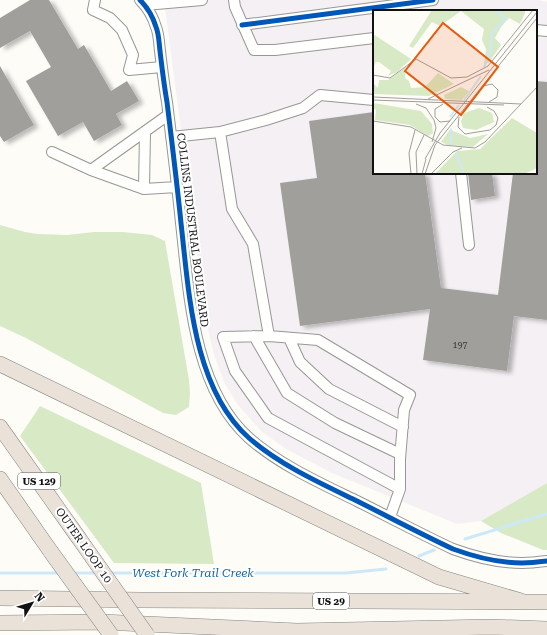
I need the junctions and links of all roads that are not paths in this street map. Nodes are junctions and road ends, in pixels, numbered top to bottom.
1 (95, 0) edge
2 (202, 0) edge
3 (234, 0) edge
4 (433, 0) edge
5 (142, 2) edge
6 (402, 5) edge
7 (242, 25) junction
8 (537, 30) edge
9 (547, 31) edge
10 (373, 38) edge
11 (162, 66) junction
12 (373, 100) edge
13 (168, 115) junction
14 (145, 132) junction
15 (220, 132) junction
16 (171, 137) junction
17 (52, 152) dead end
18 (91, 170) junction
19 (461, 174) edge
20 (177, 188) junction
21 (144, 189) junction
22 (469, 245) dead end
23 (254, 336) junction
24 (269, 336) junction
25 (289, 338) junction
26 (0, 364) edge
27 (0, 427) edge
28 (403, 427) junction
29 (400, 454) junction
30 (0, 479) edge
31 (0, 484) edge
32 (400, 489) junction
33 (22, 511) junction
34 (390, 517) junction
35 (547, 561) edge
36 (0, 598) edge
37 (521, 601) junction
38 (547, 602) edge
39 (0, 623) edge
40 (38, 623) junction
41 (0, 628) edge
42 (547, 629) edge
43 (297, 631) junction
44 (112, 635) edge
45 (147, 635) edge
46 (313, 635) edge

1 - 11 street
2 - 5 street
3 - 7 street
4 - 6 street
5 - 11 street, COLLINS INDUSTRIAL BOULEVARD
6 - 7 street
7 - 10 street
8 - 9 street
11 - 13 street, COLLINS INDUSTRIAL BOULEVARD
12 - 15 street
13 - 14 street
13 - 16 street, COLLINS INDUSTRIAL BOULEVARD
14 - 18 street
14 - 21 street
15 - 16 street
15 - 24 street
16 - 20 street, COLLINS INDUSTRIAL BOULEVARD
17 - 18 street
18 - 21 street
19 - 22 street
20 - 21 street
20 - 34 street, COLLINS INDUSTRIAL BOULEVARD
23 - 24 street
23 - 29 street
23 - 32 street
24 - 25 street
25 - 28 street
25 - 28 street
26 - 37 highway
27 - 45 highway, OUTER LOOP 10 / US 129, bridge
28 - 29 street
29 - 32 street
30 - 33 highway
31 - 33 highway
32 - 34 street
33 - 44 highway, bridge
34 - 35 street, COLLINS INDUSTRIAL BOULEVARD
36 - 37 highway, US 29
37 - 38 highway, US 29
39 - 40 highway
40 - 41 highway
40 - 43 highway
42 - 43 highway
43 - 46 highway

